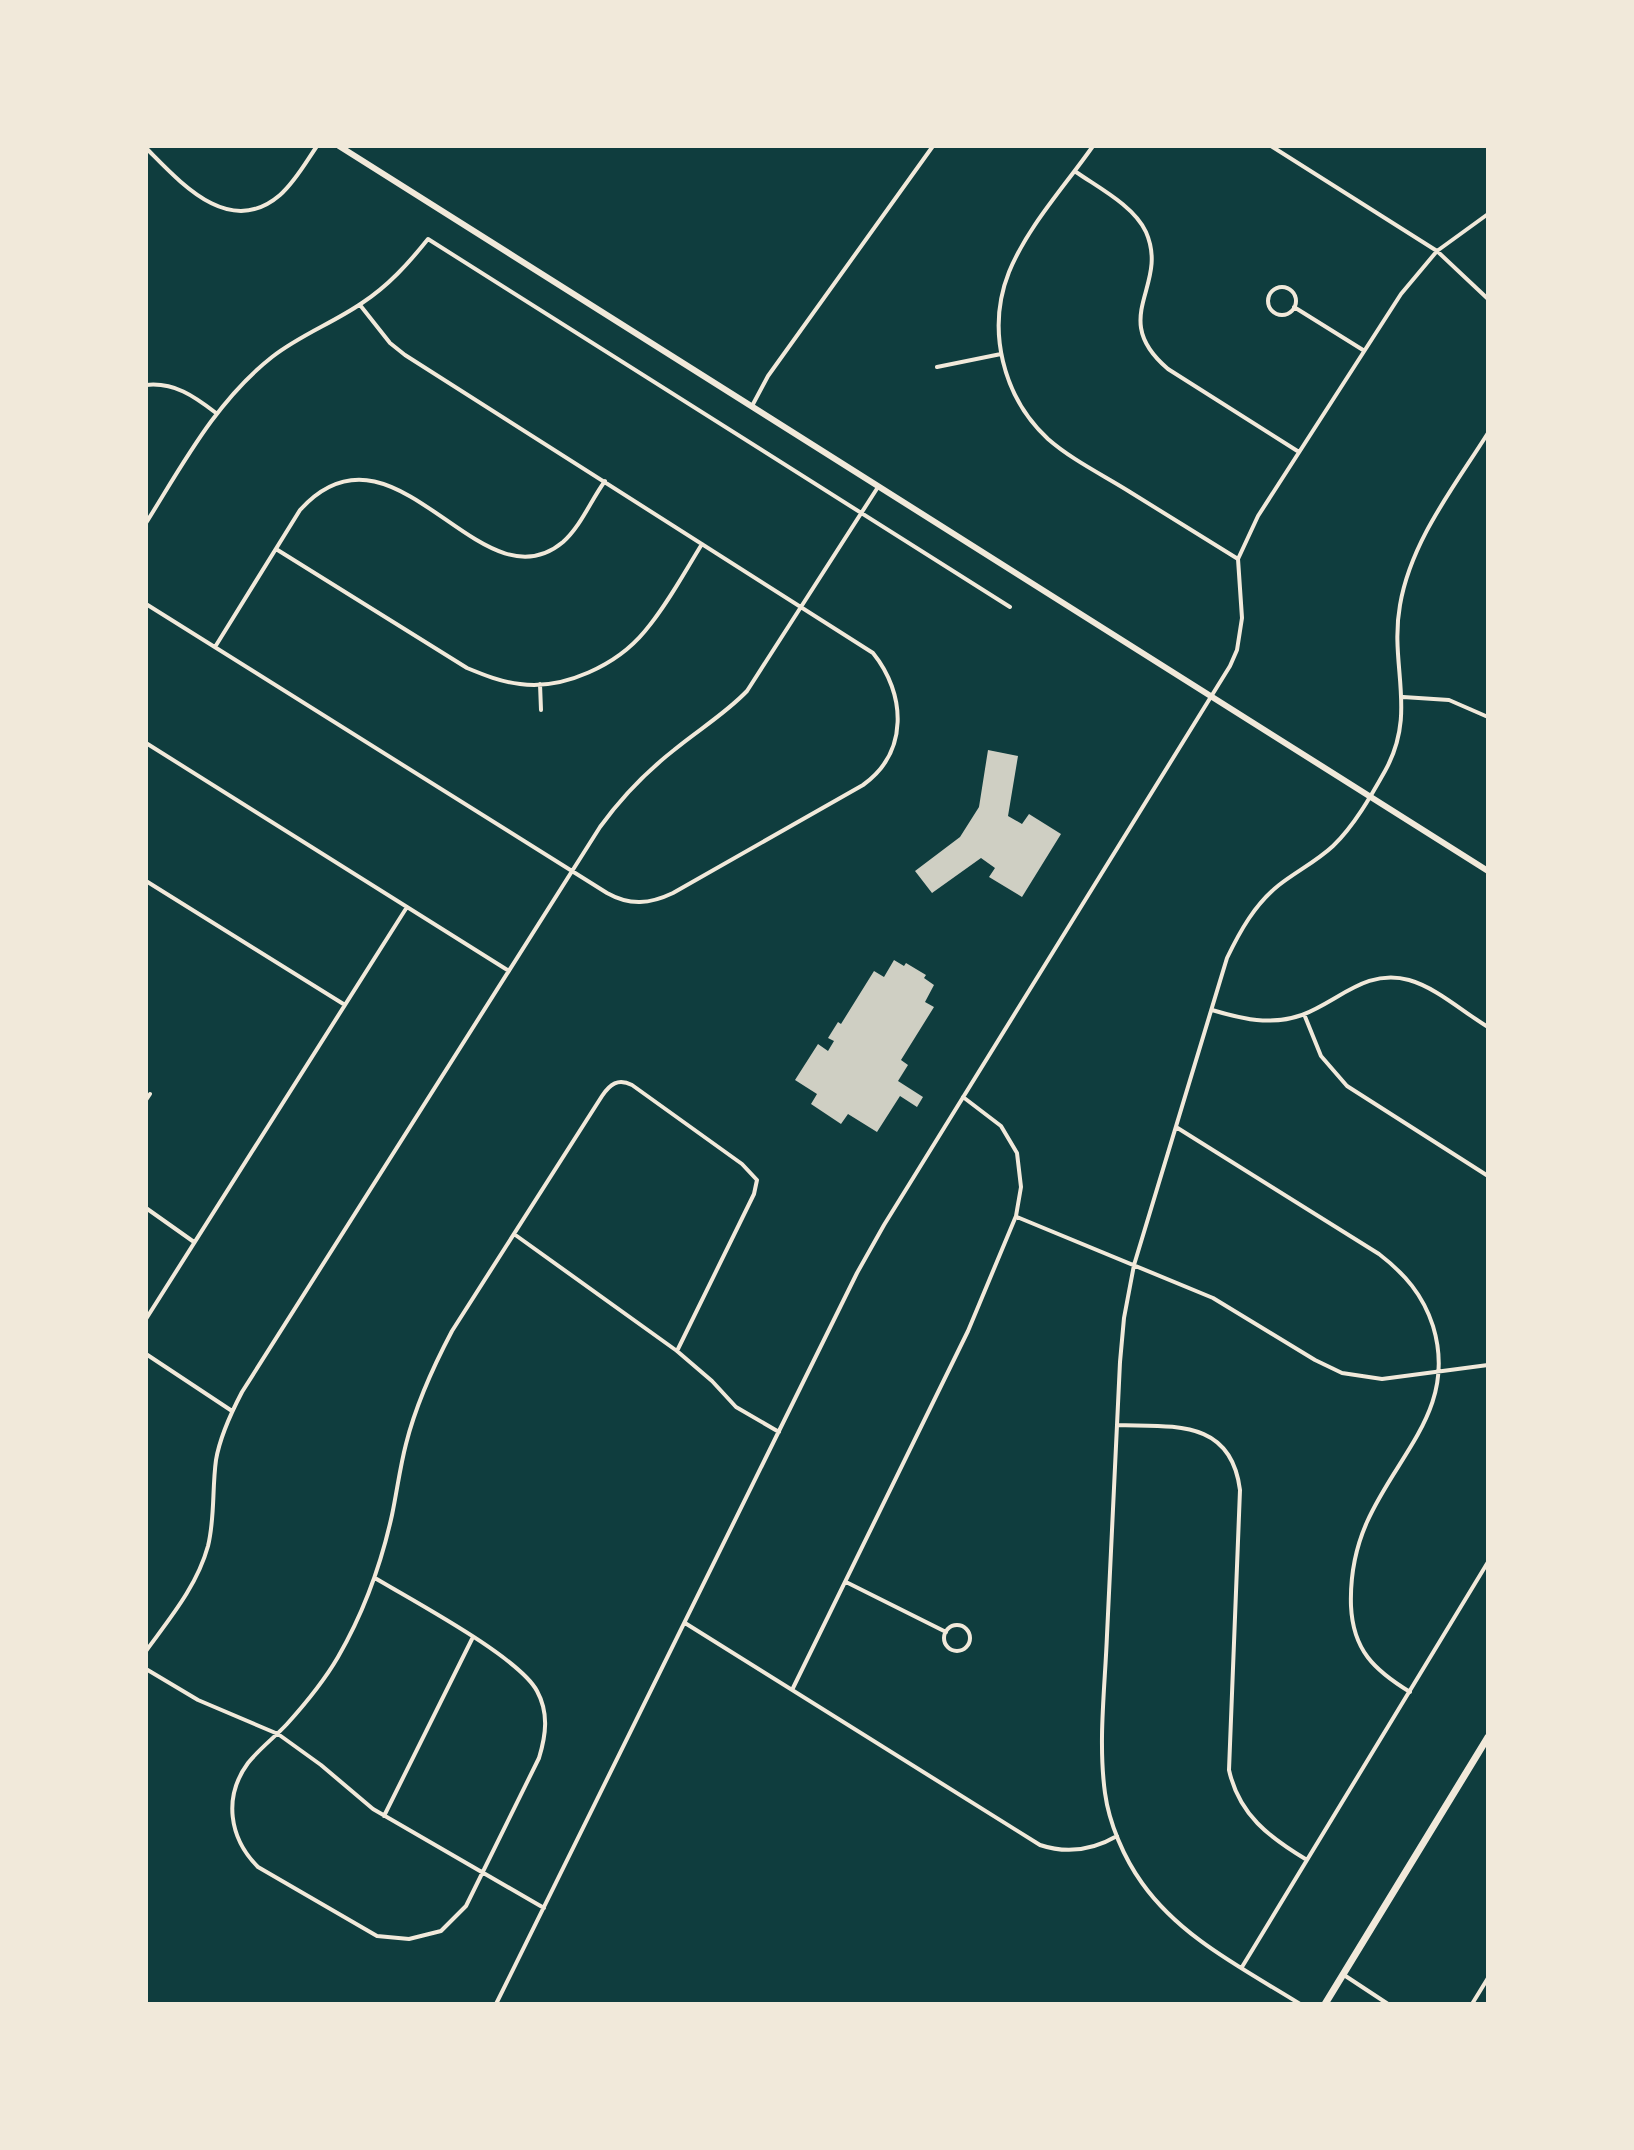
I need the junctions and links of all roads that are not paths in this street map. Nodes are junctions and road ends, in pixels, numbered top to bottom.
1 (317, 146) edge
2 (339, 146) edge
3 (933, 146) edge
4 (1093, 146) edge
5 (1271, 146) edge
6 (146, 148) edge
7 (1076, 171) junction
8 (1488, 214) edge
9 (1437, 251) junction
10 (1488, 299) edge
11 (360, 305) junction
12 (1294, 307) junction
13 (1363, 350) junction
14 (1001, 354) junction
15 (937, 367) dead end
16 (146, 385) edge
17 (752, 406) junction
18 (216, 413) junction
19 (1488, 433) edge
20 (1299, 452) junction
21 (605, 481) junction
22 (878, 487) junction
23 (862, 513) junction
24 (146, 523) edge
25 (702, 544) junction
26 (276, 549) junction
27 (1238, 559) junction
28 (146, 604) edge
29 (802, 607) junction
30 (1010, 607) dead end
31 (215, 647) junction
32 (540, 684) junction
33 (1211, 697) junction
34 (1402, 697) junction
35 (541, 710) dead end
36 (1488, 717) edge
37 (146, 743) edge
38 (1369, 795) junction
39 (573, 871) junction
40 (1488, 871) edge
41 (146, 881) edge
42 (407, 907) junction
43 (509, 971) junction
44 (345, 1005) junction
45 (1212, 1010) junction
46 (1304, 1014) junction
47 (1488, 1027) edge
48 (150, 1094) dead end
49 (963, 1097) junction
50 (146, 1100) edge
51 (1176, 1127) junction
52 (1488, 1176) edge
53 (146, 1208) edge
54 (1016, 1216) junction
55 (514, 1234) junction
56 (194, 1242) junction
57 (1134, 1265) junction
58 (146, 1319) edge
59 (677, 1351) junction
60 (146, 1354) edge
61 (1488, 1365) edge
62 (1440, 1372) junction
63 (232, 1411) junction
64 (1117, 1425) junction
65 (779, 1432) junction
66 (1488, 1562) edge
67 (375, 1578) junction
68 (846, 1582) junction
69 (685, 1623) junction
70 (946, 1632) junction
71 (472, 1638) junction
72 (146, 1651) edge
73 (146, 1669) edge
74 (793, 1688) junction
75 (1410, 1692) junction
76 (278, 1734) junction
77 (1488, 1737) edge
78 (384, 1816) junction
79 (1117, 1836) junction
80 (1307, 1860) junction
81 (483, 1873) junction
82 (544, 1908) junction
83 (1242, 1967) junction
84 (1344, 1975) junction
85 (1488, 1978) edge
86 (496, 2004) edge
87 (1300, 2004) edge
88 (1325, 2004) edge
89 (1388, 2004) edge
90 (1472, 2004) edge

1 - 6 street
2 - 17 main road
3 - 17 street
4 - 7 street
5 - 9 street
7 - 14 street
7 - 20 street
8 - 9 street
9 - 10 street
9 - 13 street
11 - 18 street
11 - 21 street
11 - 23 street
12 - 12 street
12 - 13 street
13 - 20 street
14 - 15 street
14 - 27 street
16 - 18 street
17 - 22 main road
18 - 24 street
19 - 34 street
20 - 27 street
21 - 25 street
21 - 26 street
22 - 23 street
22 - 33 main road
23 - 29 street
23 - 30 street
25 - 29 street
25 - 32 street
26 - 31 street
26 - 32 street
27 - 33 street
28 - 31 street
29 - 39 street
29 - 39 street
31 - 39 street
32 - 35 street
33 - 38 main road
33 - 49 street
34 - 36 street
34 - 38 street
37 - 42 street
38 - 40 main road
38 - 45 street
39 - 43 street
41 - 44 street
42 - 43 street
42 - 44 street
43 - 63 street
44 - 56 street
45 - 46 street
45 - 51 street
46 - 47 street
46 - 52 street
48 - 50 street
49 - 54 street
49 - 65 street
51 - 57 street
51 - 62 street
53 - 56 street
54 - 57 street
54 - 68 street
55 - 59 street
55 - 59 street
55 - 67 street
56 - 58 street
57 - 62 street
57 - 64 street
59 - 65 street
60 - 63 street
61 - 62 street
62 - 75 street
63 - 72 street
64 - 79 street
64 - 80 street
65 - 69 street
66 - 75 street
67 - 71 street
67 - 76 street
68 - 70 street
68 - 74 street
69 - 74 street
69 - 82 street
70 - 70 street
71 - 78 street
71 - 81 street
73 - 76 street
74 - 79 street
75 - 80 street
76 - 78 street
76 - 81 street
77 - 84 main road
78 - 81 street
79 - 83 street
80 - 83 street
81 - 82 street
82 - 86 street
83 - 87 street
84 - 88 main road
84 - 89 street
85 - 90 street

